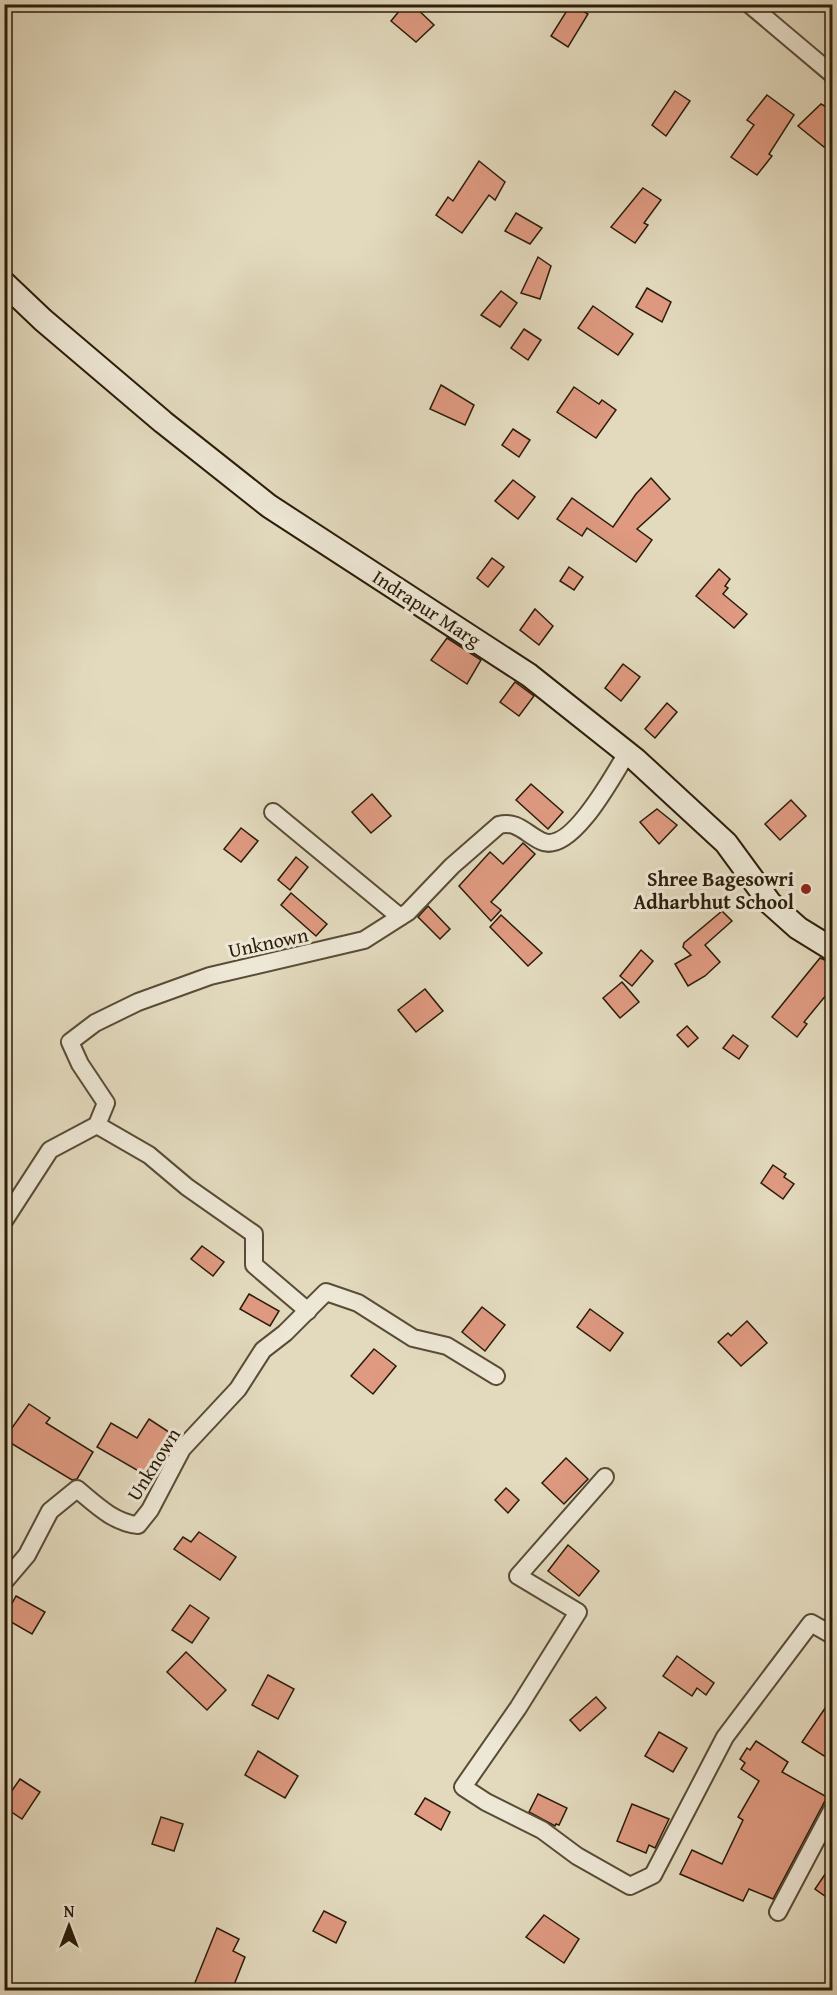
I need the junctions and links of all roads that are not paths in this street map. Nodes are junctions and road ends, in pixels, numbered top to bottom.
1 (749, 4) edge
2 (832, 74) edge
3 (4, 283) edge
4 (627, 753) junction
5 (273, 812) dead end
6 (400, 917) junction
7 (829, 943) edge
8 (97, 1125) junction
9 (4, 1221) edge
10 (308, 1311) junction
11 (496, 1376) dead end
12 (604, 1478) dead end
13 (4, 1582) edge
14 (832, 1635) edge
15 (832, 1810) edge
16 (778, 1912) dead end

1 - 2 street
3 - 4 street, Indrapur Marg
4 - 6 street, Unknown
4 - 7 street, Indrapur Marg
5 - 6 street
6 - 8 street, Unknown
8 - 9 street
8 - 10 street
10 - 11 street, Unknown
10 - 13 street, Unknown
12 - 14 street
15 - 16 street

